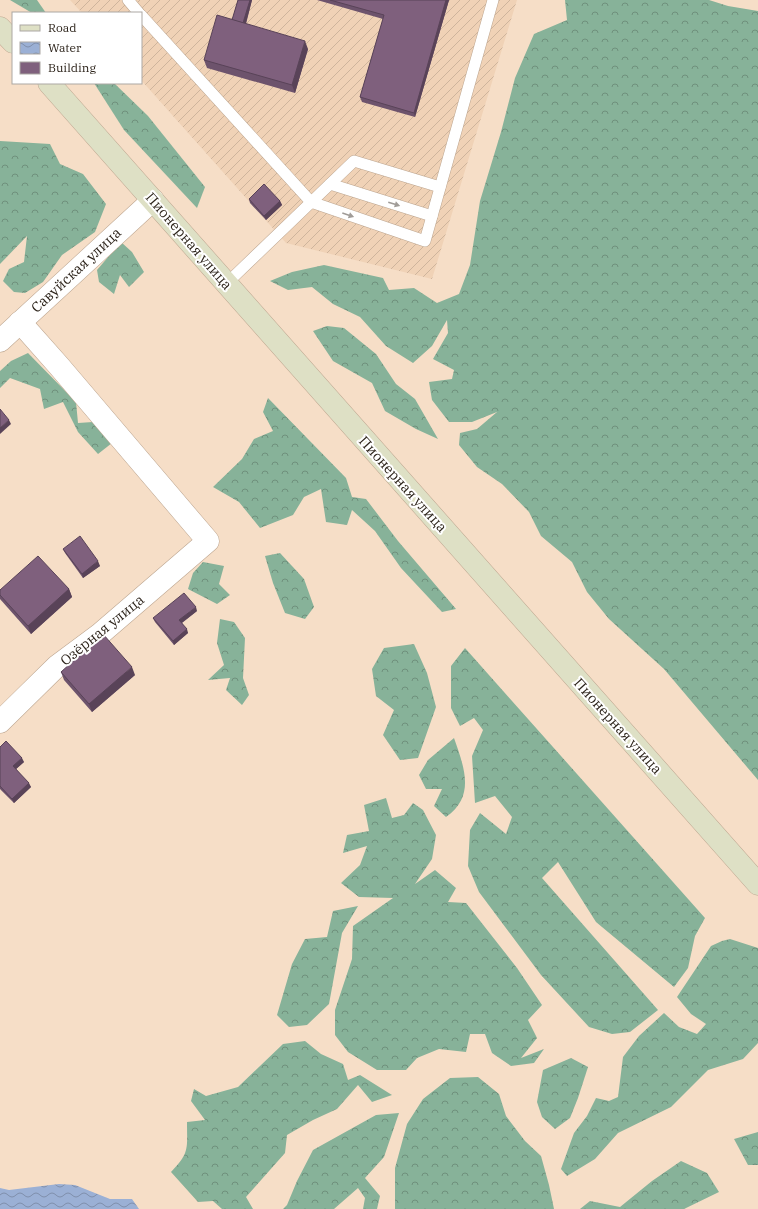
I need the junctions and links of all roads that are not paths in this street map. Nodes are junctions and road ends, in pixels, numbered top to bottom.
1 (128, 0) edge
2 (493, 0) edge
3 (138, 12) edge
4 (142, 16) edge
5 (0, 28) edge
6 (12, 41) edge
7 (50, 84) edge
8 (330, 184) junction
9 (440, 186) junction
10 (153, 200) junction
11 (311, 202) junction
12 (432, 216) junction
13 (226, 284) junction
14 (20, 322) junction
15 (0, 341) edge
16 (0, 722) edge
17 (758, 884) edge

1 - 3 lane
2 - 9 lane
4 - 11 lane
5 - 6 main road
7 - 10 main road, Пионерная улица
8 - 9 lane
8 - 11 lane
8 -> 12 lane
9 - 12 lane
10 - 13 main road, Пионерная улица
10 - 14 street, Савуйская улица
11 -> 12 lane
11 - 13 lane
13 - 17 main road, Пионерная улица
14 - 15 street, Савуйская улица
14 - 16 street, Озёрная улица

